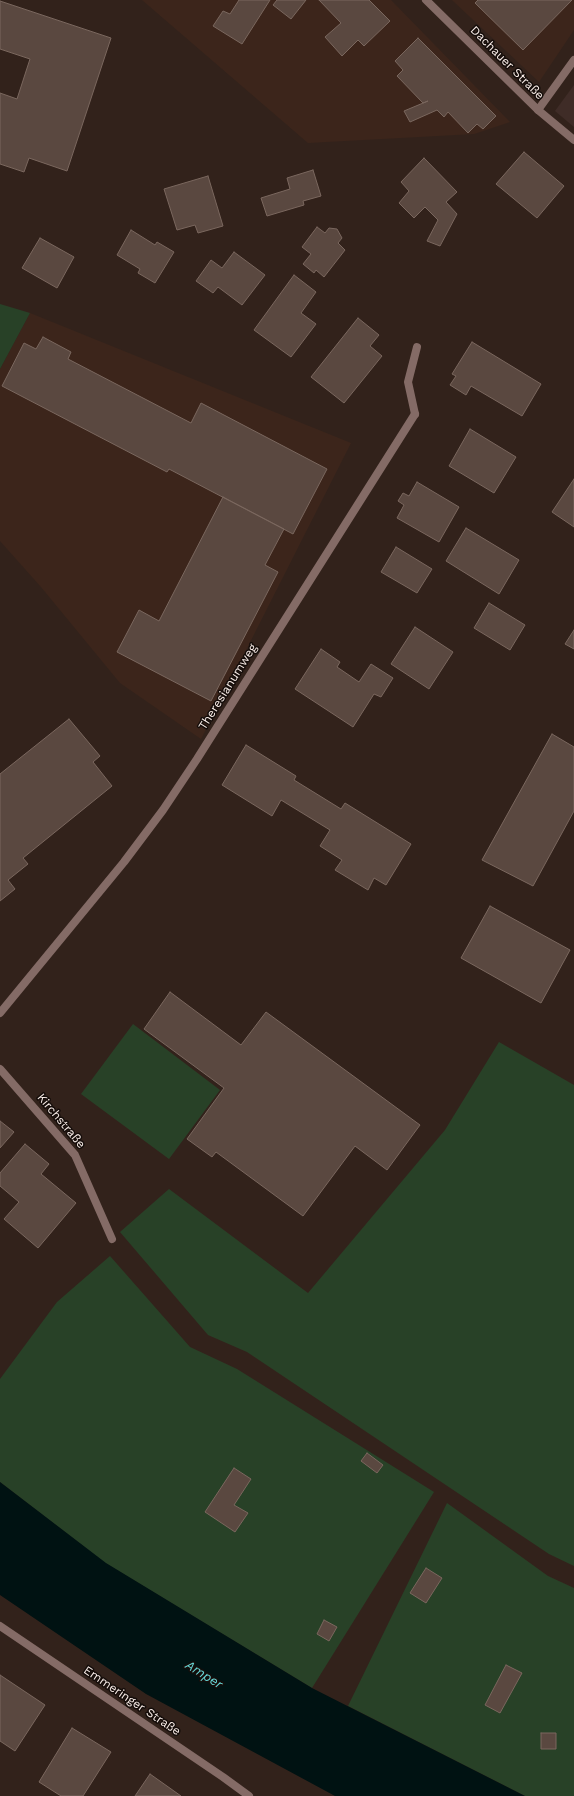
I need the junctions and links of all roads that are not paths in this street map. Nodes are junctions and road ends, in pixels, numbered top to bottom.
1 (426, 0) edge
2 (574, 60) edge
3 (538, 110) junction
4 (574, 140) edge
5 (417, 347) dead end
6 (0, 1013) edge
7 (0, 1069) edge
8 (112, 1239) dead end
9 (0, 1626) edge
10 (249, 1796) edge

1 - 3 street, Dachauer Straße
2 - 3 street
3 - 4 street, Dachauer Straße
5 - 6 street, Theresianumweg
7 - 8 street, Kirchstraße
9 - 10 street, Emmeringer Straße

